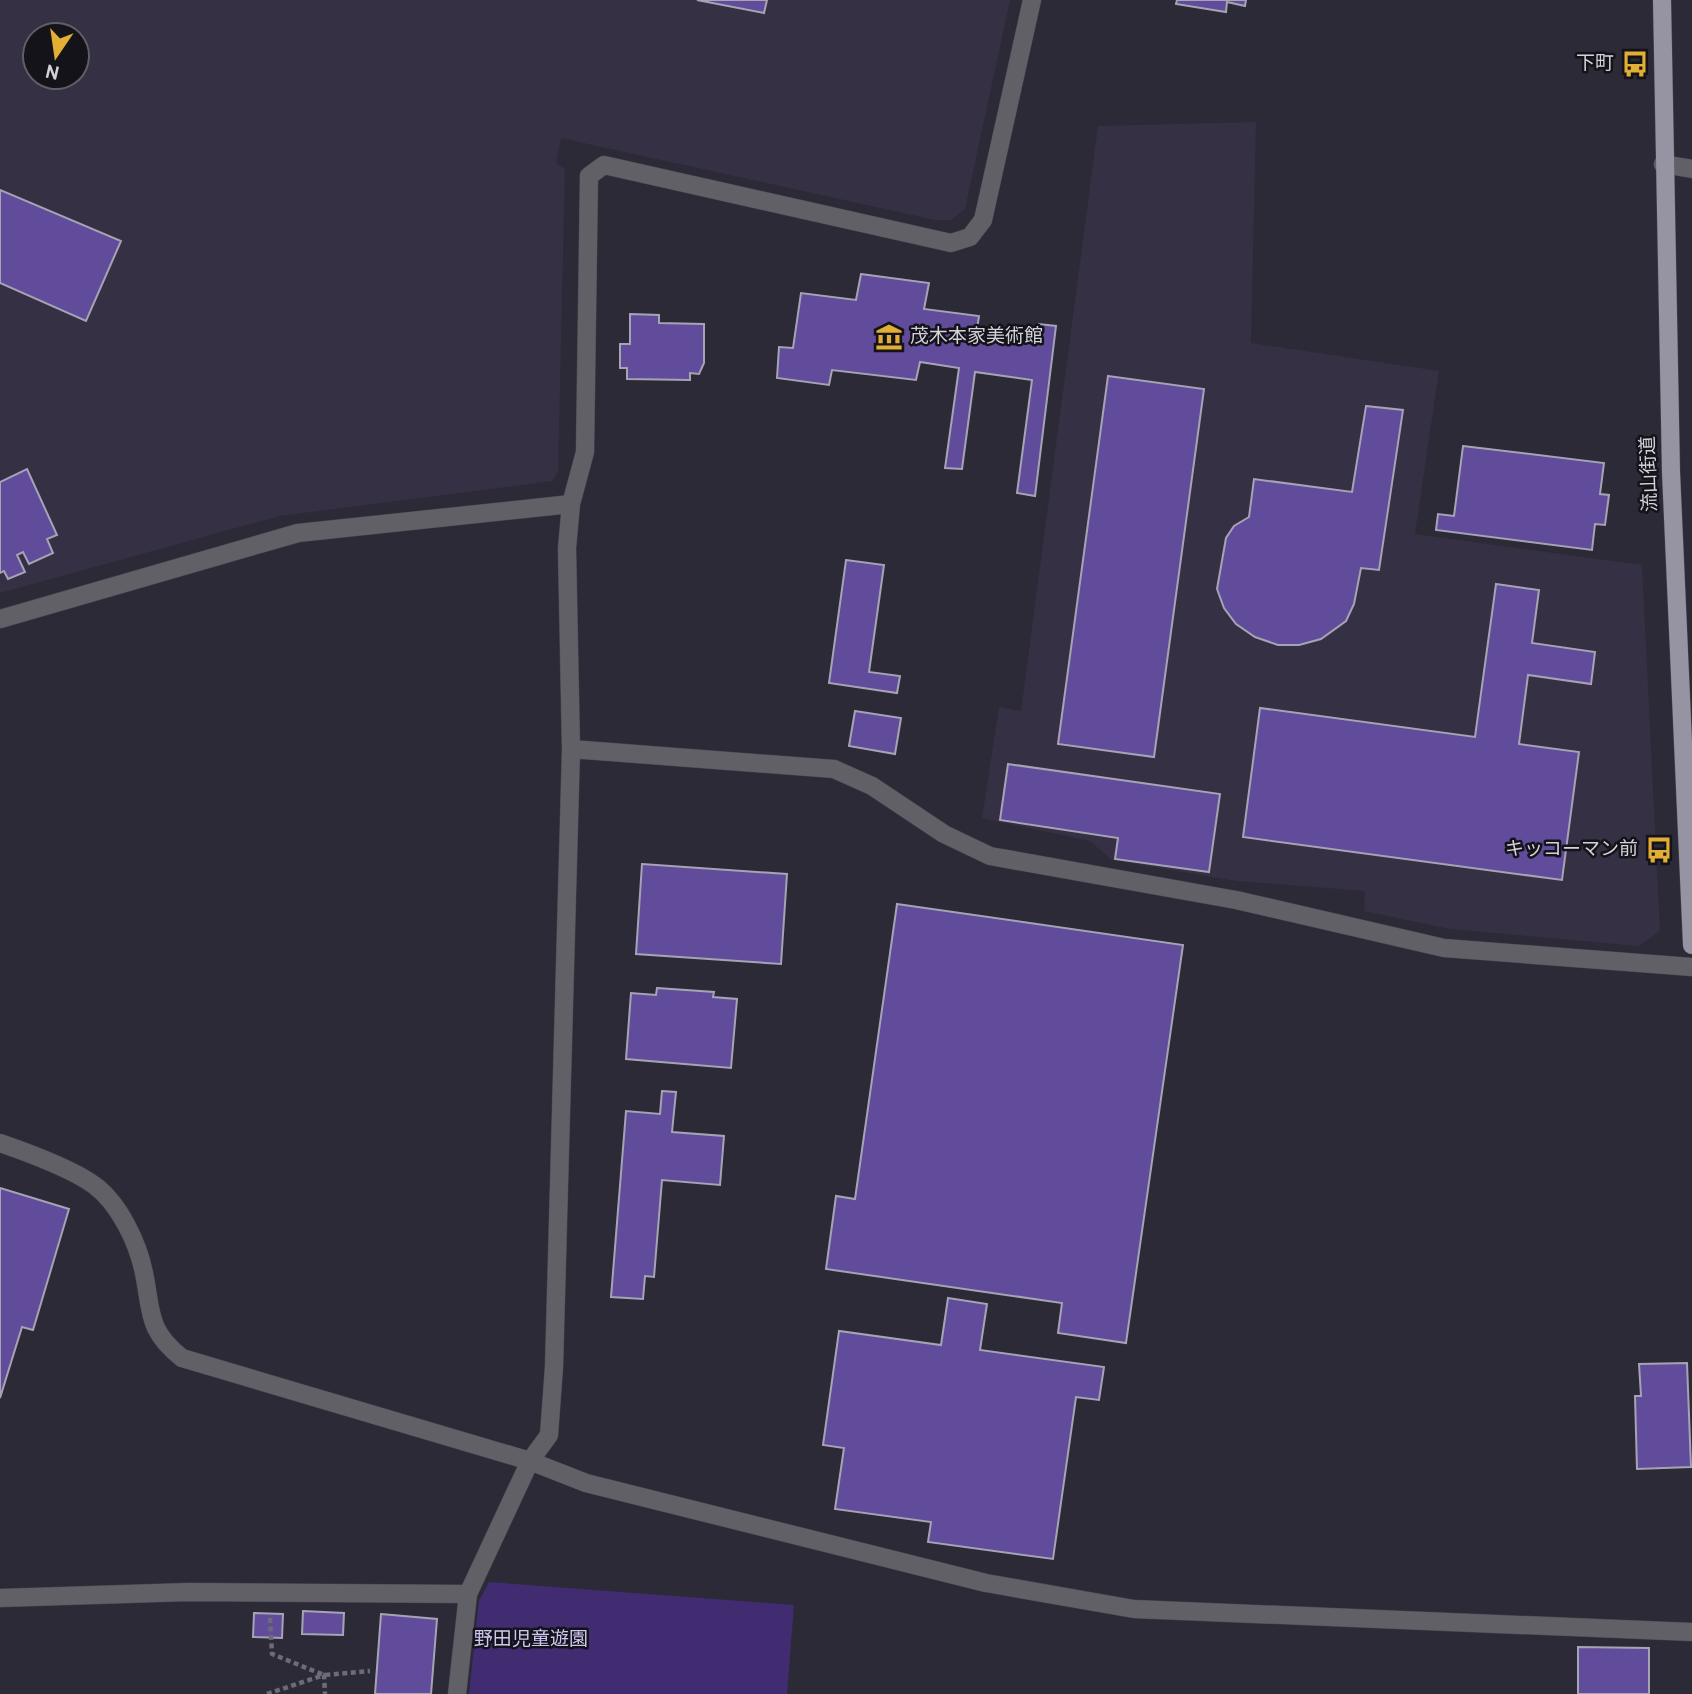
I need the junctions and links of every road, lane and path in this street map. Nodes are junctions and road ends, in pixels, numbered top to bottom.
1 (1032, 0) edge
2 (1662, 0) edge
3 (1662, 164) junction
4 (1692, 169) edge
5 (572, 504) junction
6 (0, 619) edge
7 (570, 749) junction
8 (1688, 778) edge
9 (1692, 945) edge
10 (1692, 967) edge
11 (0, 1143) edge
12 (530, 1461) junction
13 (269, 1592) junction
14 (468, 1594) junction
15 (0, 1598) edge
16 (1692, 1632) edge
17 (370, 1671) dead end
18 (324, 1675) junction
19 (267, 1694) edge
20 (325, 1694) edge
21 (457, 1694) edge

1 - 5 street
2 - 3 main road, 流山街道
3 - 4 street
3 - 8 main road, 流山街道
5 - 6 street
5 - 7 street
7 - 10 street
7 - 12 street
8 - 9 main road, 流山街道
11 - 12 street
12 - 14 street
12 - 16 street
13 - 14 street
13 - 15 street
13 - 18 path
14 - 21 street
17 - 18 path
18 - 19 path
18 - 20 path

